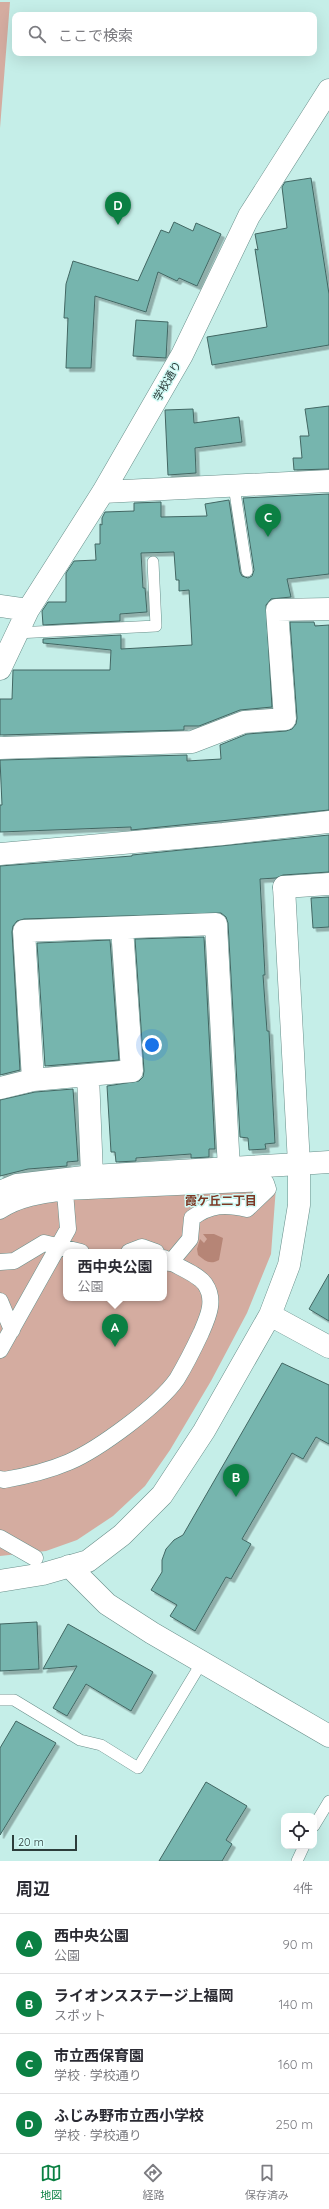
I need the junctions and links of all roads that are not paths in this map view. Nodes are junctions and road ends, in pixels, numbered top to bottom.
1 (329, 90) edge
2 (329, 481) edge
3 (234, 486) junction
4 (103, 492) junction
5 (153, 562) dead end
6 (247, 571) dead end
7 (0, 606) edge
8 (329, 609) edge
9 (28, 610) junction
10 (16, 633) junction
11 (0, 669) edge
12 (0, 748) edge
13 (329, 822) edge
14 (0, 854) edge
15 (329, 884) edge
16 (122, 928) junction
17 (88, 1075) junction
18 (33, 1080) junction
19 (0, 1088) edge
20 (329, 1162) edge
21 (299, 1164) junction
22 (229, 1169) junction
23 (92, 1176) junction
24 (0, 1192) edge
25 (65, 1192) junction
26 (0, 1211) edge
27 (58, 1246) junction
28 (70, 1249) edge
29 (137, 1249) edge
30 (148, 1249) edge
31 (167, 1261) edge
32 (0, 1262) edge
33 (0, 1301) edge
34 (270, 1315) junction
35 (12, 1330) junction
36 (329, 1347) edge
37 (0, 1350) edge
38 (0, 1478) edge
39 (0, 1538) edge
40 (35, 1558) dead end
41 (69, 1566) junction
42 (0, 1581) edge
43 (202, 1662) junction
44 (0, 1700) edge
45 (329, 1736) edge
46 (329, 1801) edge
47 (317, 1821) edge
48 (303, 1849) edge
49 (297, 1861) edge

1 - 4 street, 学校通り
2 - 3 street
3 - 4 street
3 - 6 lane
4 - 9 street, 学校通り
5 - 10 lane
7 - 9 street
8 - 12 street
9 - 10 street, 学校通り
10 - 11 street, 学校通り
13 - 14 street
15 - 21 street
16 - 17 street
16 - 18 street
16 - 22 street
17 - 18 street
17 - 23 street
18 - 19 street
20 - 21 street
21 - 22 street
21 - 34 street
22 - 23 street
23 - 24 street
25 - 26 street
25 - 27 street
25 - 31 street
27 - 28 street
27 - 32 street
27 - 35 street
29 - 30 street
31 - 38 street
33 - 35 street
34 - 36 street
34 - 41 street
35 - 37 street
39 - 40 street
41 - 42 street
41 - 43 street
43 - 44 lane
43 - 45 street
46 - 47 lane
48 - 49 lane

